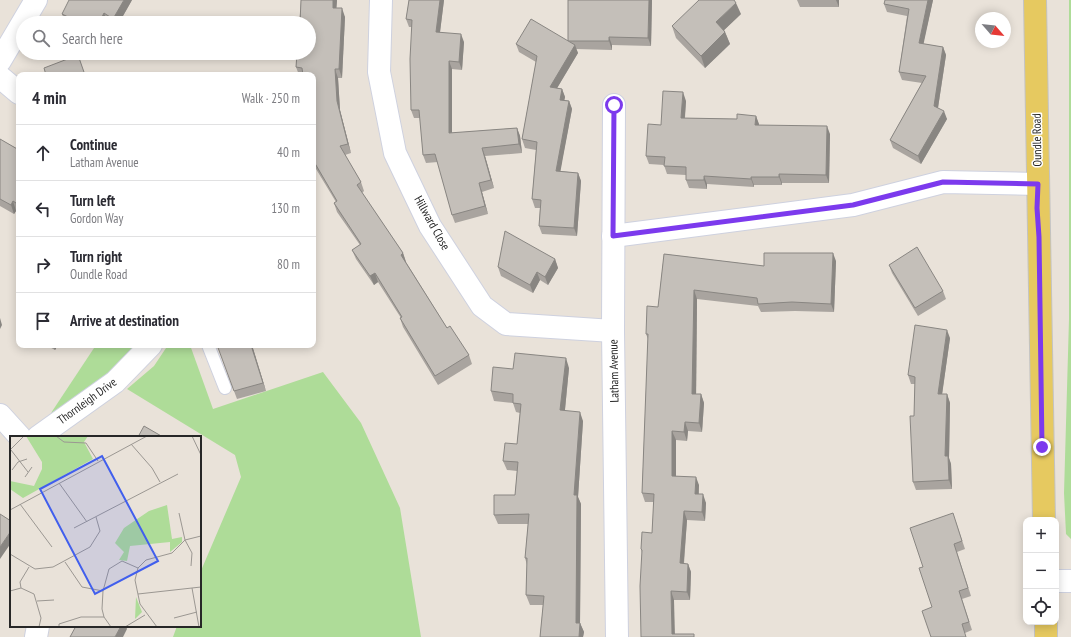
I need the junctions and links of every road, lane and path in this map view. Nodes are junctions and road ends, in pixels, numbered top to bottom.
1 (36, 0) edge
2 (381, 0) edge
3 (1035, 0) edge
4 (27, 16) edge
5 (16, 34) edge
6 (0, 61) edge
7 (0, 77) edge
8 (16, 90) edge
9 (614, 105) dead end
10 (1038, 184) junction
11 (613, 236) junction
12 (613, 331) junction
13 (148, 348) edge
14 (209, 348) edge
15 (225, 388) dead end
16 (0, 415) edge
17 (19, 436) edge
18 (39, 436) edge
19 (1044, 517) edge
20 (1059, 581) edge
21 (1071, 581) edge
22 (1046, 625) edge
23 (38, 627) edge
24 (36, 637) edge
25 (617, 637) edge
26 (1046, 637) edge

1 - 4 street
2 - 12 street, Hillward Close
3 - 10 main road, Oundle Road
5 - 6 street
7 - 8 street
9 - 11 street, Latham Avenue
10 - 11 street
10 - 19 main road, Oundle Road
11 - 12 street, Latham Avenue
12 - 25 street, Latham Avenue
13 - 18 street, Thornleigh Drive
14 - 15 lane
16 - 17 street
20 - 21 street
22 - 26 main road
23 - 24 street

